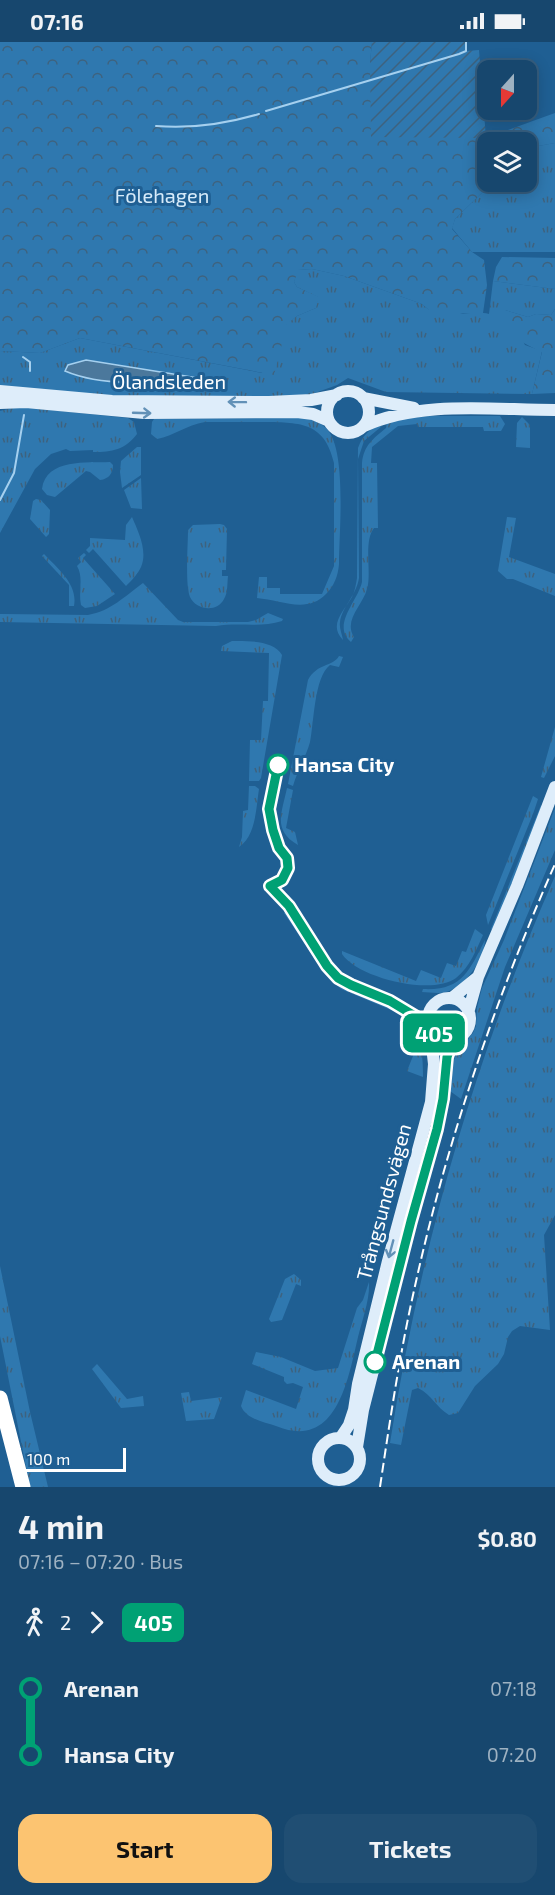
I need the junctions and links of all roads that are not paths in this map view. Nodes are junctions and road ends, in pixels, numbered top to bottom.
1 (0, 391) edge
2 (337, 395) junction
3 (365, 401) junction
4 (0, 403) edge
5 (433, 410) junction
6 (555, 411) edge
7 (329, 421) junction
8 (364, 426) junction
9 (555, 787) edge
10 (478, 976) junction
11 (452, 998) junction
12 (468, 1013) junction
13 (430, 1029) junction
14 (458, 1037) junction
15 (372, 1374) junction
16 (0, 1398) edge
17 (0, 1405) edge
18 (335, 1438) junction
19 (357, 1447) junction
20 (360, 1460) junction
21 (355, 1473) junction
22 (324, 1474) junction
23 (13, 1487) edge
24 (23, 1487) edge
25 (330, 1487) edge
26 (349, 1487) edge

2 -> 1 main road, Ölandsleden
2 - 3 main road, Ölandsleden
2 - 7 main road
3 - 5 main road, Ölandsleden
3 - 8 main road
4 -> 7 main road, Ölandsleden
5 - 6 main road, Ölandsleden
5 - 8 main road, Ölandsleden
7 - 8 main road, Ölandsleden
9 - 10 main road
10 - 11 main road
10 - 12 main road
11 - 12 main road
11 - 13 main road
12 - 14 main road
13 - 14 main road
13 -> 18 main road, Trångsundsvägen
14 - 15 main road, Trångsundsvägen
15 - 19 main road, Trångsundsvägen
15 - 20 main road, Trångsundsvägen
16 - 24 highway
17 - 23 highway
18 - 19 main road
18 - 22 main road
19 - 20 main road
20 - 21 main road
21 - 22 main road
21 - 26 main road
22 - 25 main road

